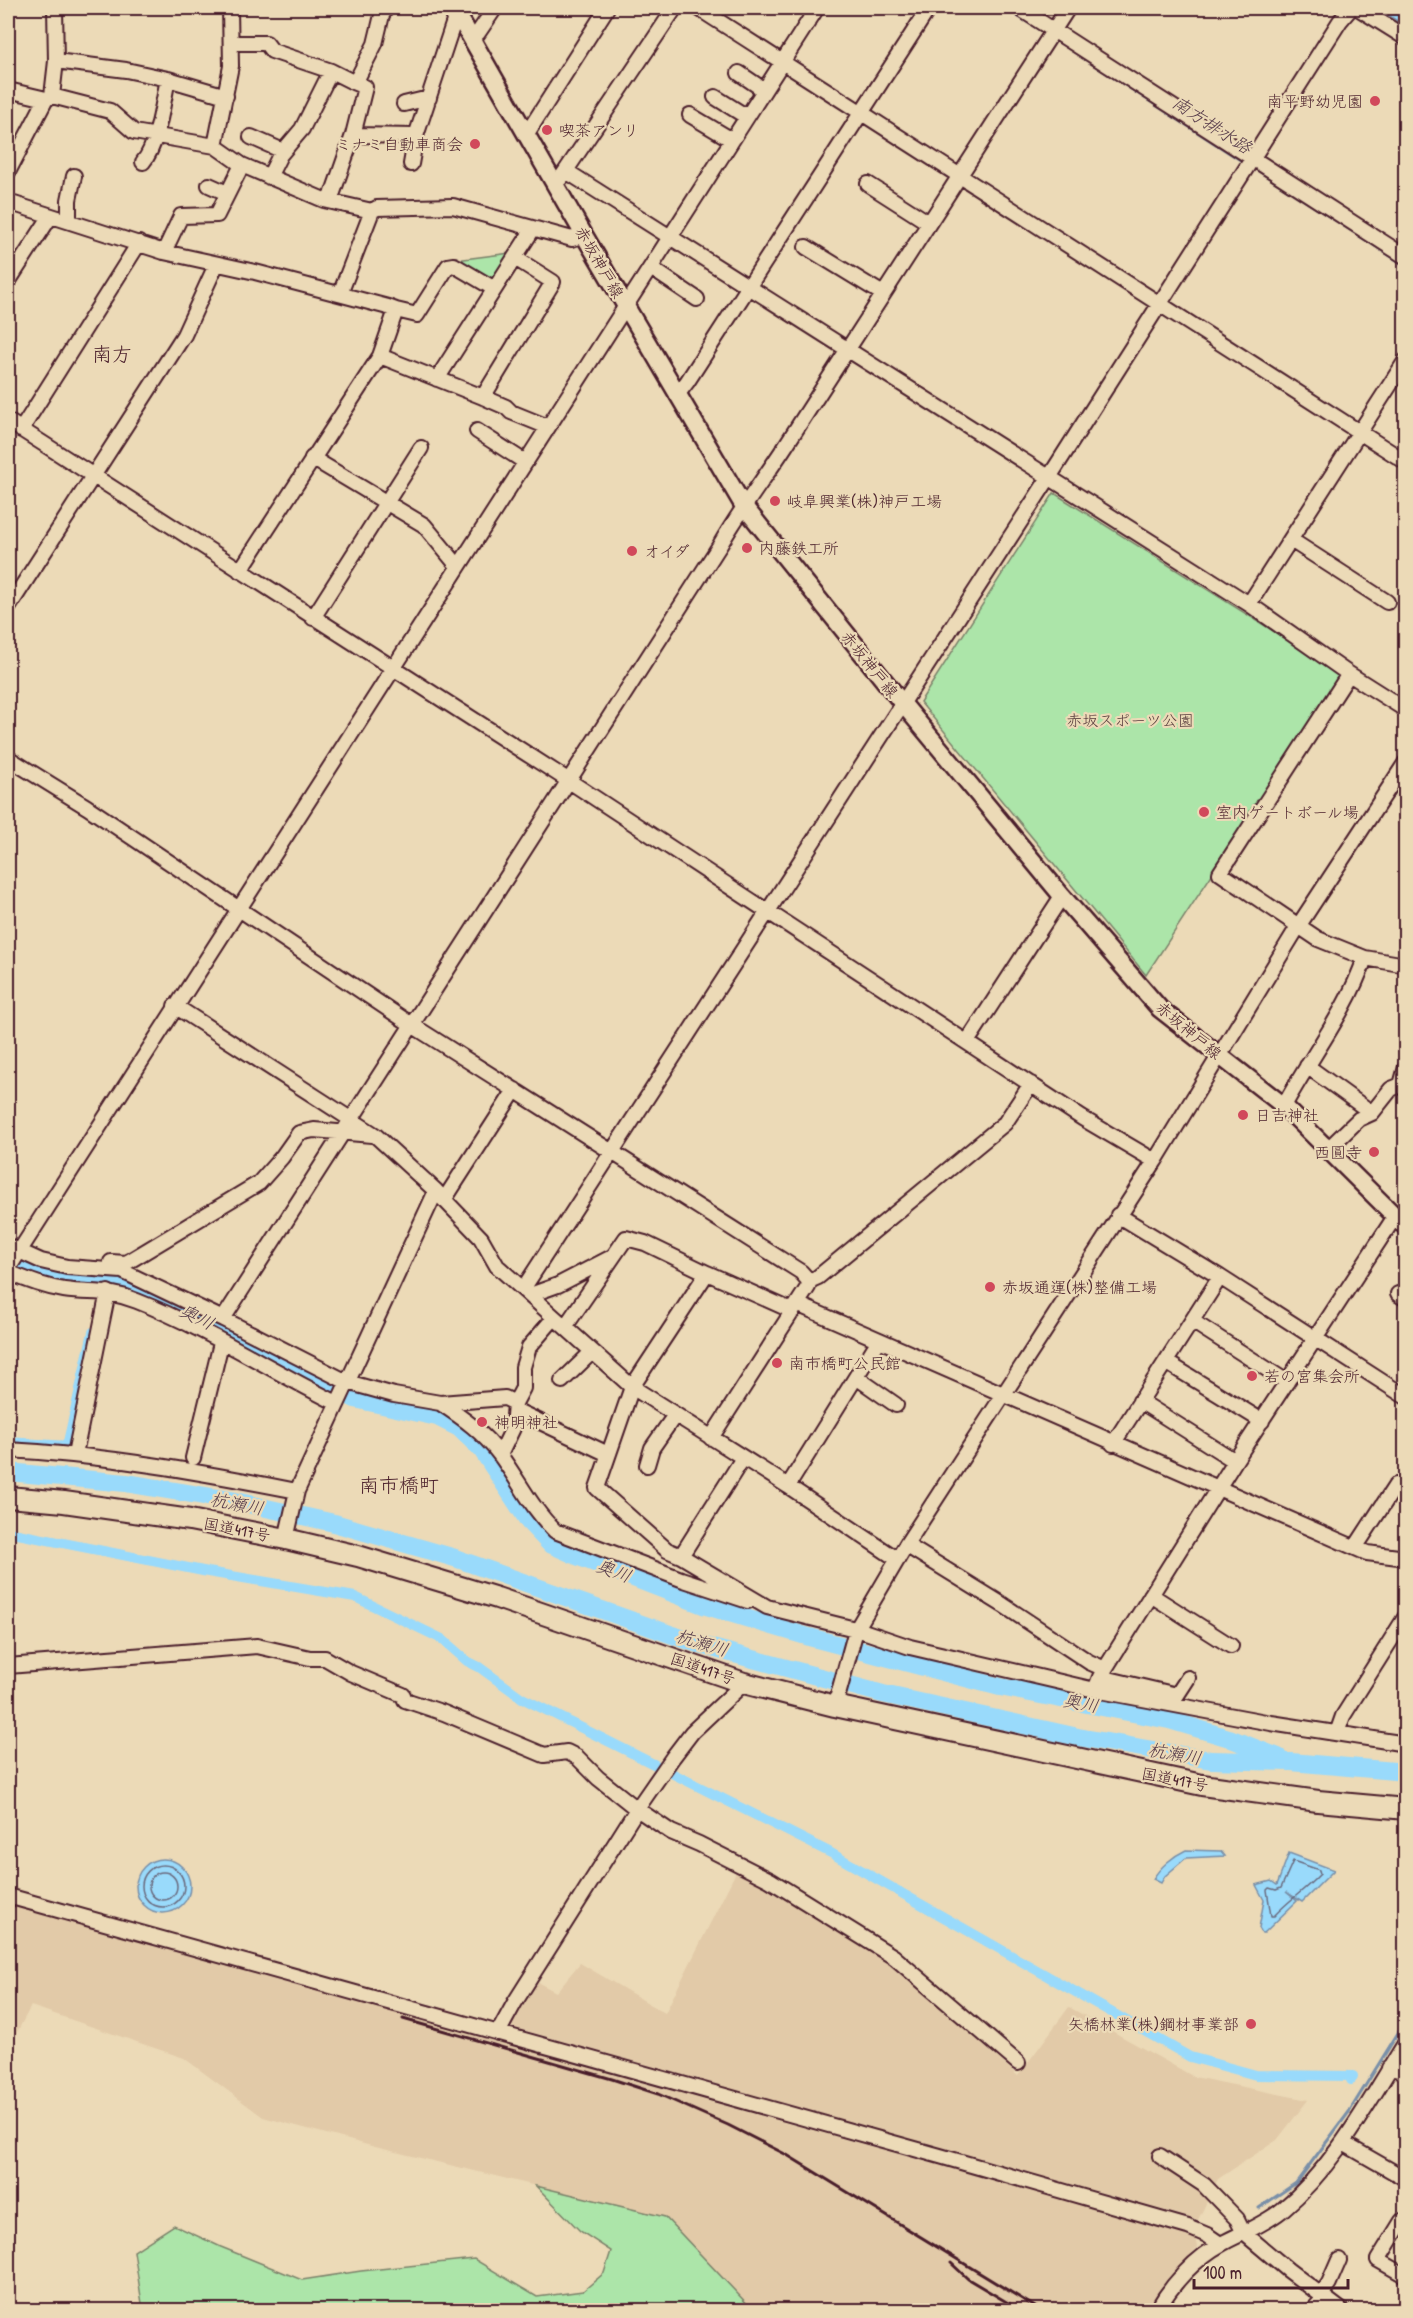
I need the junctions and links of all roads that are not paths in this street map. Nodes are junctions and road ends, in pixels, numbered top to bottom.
1 (56, 8) edge
2 (230, 8) edge
3 (386, 8) edge
4 (495, 8) edge
5 (608, 8) edge
6 (675, 8) edge
7 (698, 8) edge
8 (817, 8) edge
9 (929, 8) edge
10 (1019, 8) edge
11 (1068, 8) edge
12 (1351, 8) edge
13 (1359, 8) edge
14 (455, 10) edge
15 (1051, 34) junction
16 (1406, 38) edge
17 (471, 39) junction
18 (231, 43) junction
19 (56, 61) junction
20 (782, 62) junction
21 (332, 71) junction
22 (739, 74) dead end
23 (168, 79) junction
24 (355, 83) junction
25 (8, 90) edge
26 (764, 90) junction
27 (226, 96) junction
28 (49, 97) junction
29 (715, 97) dead end
30 (429, 98) junction
31 (404, 104) dead end
32 (861, 112) junction
33 (690, 115) dead end
34 (747, 117) junction
35 (155, 135) junction
36 (353, 135) junction
37 (526, 135) junction
38 (416, 136) junction
39 (251, 137) dead end
40 (732, 140) junction
41 (215, 146) junction
42 (283, 151) junction
43 (143, 162) dead end
44 (1250, 162) junction
45 (411, 164) dead end
46 (242, 165) junction
47 (566, 171) junction
48 (8, 172) edge
49 (74, 176) dead end
50 (960, 176) junction
51 (269, 177) junction
52 (868, 184) dead end
53 (208, 185) dead end
54 (556, 186) junction
55 (227, 193) junction
56 (330, 201) junction
57 (8, 202) edge
58 (372, 211) junction
59 (50, 217) junction
60 (69, 221) junction
61 (929, 223) junction
62 (533, 229) junction
63 (584, 235) junction
64 (671, 235) junction
65 (139, 243) junction
66 (806, 247) dead end
67 (164, 252) junction
68 (1406, 257) edge
69 (515, 258) junction
70 (216, 265) junction
71 (651, 268) junction
72 (8, 282) edge
73 (749, 286) junction
74 (494, 288) junction
75 (340, 294) junction
76 (882, 294) junction
77 (697, 299) dead end
78 (1158, 304) junction
79 (626, 307) junction
80 (396, 310) junction
81 (847, 350) junction
82 (380, 356) junction
83 (1406, 360) edge
84 (437, 379) junction
85 (677, 395) junction
86 (483, 397) junction
87 (8, 421) edge
88 (548, 427) junction
89 (21, 430) junction
90 (477, 431) dead end
91 (1359, 432) junction
92 (421, 448) dead end
93 (312, 458) junction
94 (525, 462) junction
95 (1406, 462) edge
96 (93, 476) junction
97 (1048, 479) junction
98 (387, 501) junction
99 (743, 506) junction
100 (1291, 540) junction
101 (457, 565) junction
102 (240, 571) junction
103 (1387, 602) dead end
104 (1249, 604) junction
105 (8, 608) edge
106 (313, 618) junction
107 (394, 670) junction
108 (1349, 674) junction
109 (903, 705) junction
110 (1406, 710) edge
111 (8, 758) edge
112 (1406, 762) edge
113 (569, 782) junction
114 (1062, 896) junction
115 (238, 909) junction
116 (768, 912) junction
117 (1299, 925) junction
118 (1365, 958) junction
119 (1405, 963) edge
120 (175, 1006) junction
121 (412, 1025) junction
122 (967, 1042) junction
123 (1218, 1055) junction
124 (1307, 1066) junction
125 (1406, 1067) edge
126 (1031, 1083) junction
127 (1403, 1086) edge
128 (515, 1090) junction
129 (1284, 1106) junction
130 (1372, 1113) junction
131 (351, 1118) junction
132 (343, 1133) junction
133 (375, 1135) junction
134 (1328, 1149) junction
135 (613, 1153) junction
136 (1155, 1161) junction
137 (440, 1196) junction
138 (1118, 1215) junction
139 (1400, 1222) edge
140 (14, 1250) edge
141 (615, 1255) junction
142 (103, 1268) junction
143 (8, 1271) edge
144 (707, 1273) junction
145 (1220, 1277) junction
146 (810, 1281) junction
147 (108, 1292) junction
148 (526, 1292) junction
149 (795, 1307) junction
150 (554, 1318) junction
151 (223, 1319) junction
152 (1192, 1321) junction
153 (565, 1327) junction
154 (1314, 1338) junction
155 (879, 1340) junction
156 (221, 1343) junction
157 (592, 1352) junction
158 (1166, 1362) junction
159 (856, 1377) junction
160 (562, 1382) dead end
161 (1287, 1382) junction
162 (346, 1384) junction
163 (632, 1388) junction
164 (1004, 1395) junction
165 (1406, 1397) edge
166 (1140, 1401) junction
167 (337, 1403) junction
168 (440, 1403) junction
169 (896, 1406) dead end
170 (515, 1407) junction
171 (675, 1415) junction
172 (1262, 1421) junction
173 (711, 1438) junction
174 (1113, 1444) junction
175 (8, 1450) edge
176 (75, 1454) junction
177 (608, 1454) junction
178 (500, 1455) junction
179 (194, 1458) dead end
180 (743, 1458) junction
181 (1236, 1461) junction
182 (647, 1465) dead end
183 (788, 1486) junction
184 (1218, 1489) junction
185 (1406, 1490) edge
186 (296, 1494) junction
187 (8, 1497) edge
188 (286, 1536) junction
189 (906, 1545) junction
190 (1355, 1548) junction
191 (681, 1556) junction
192 (1406, 1558) edge
193 (897, 1559) junction
194 (1151, 1596) junction
195 (767, 1607) junction
196 (1406, 1616) edge
197 (1232, 1646) dead end
198 (850, 1648) junction
199 (8, 1666) edge
200 (1188, 1677) dead end
201 (1100, 1679) junction
202 (744, 1683) junction
203 (836, 1702) junction
204 (1337, 1733) junction
205 (1406, 1744) edge
206 (637, 1809) junction
207 (1406, 1809) edge
208 (8, 1896) edge
209 (498, 2033) junction
210 (1406, 2042) edge
211 (1018, 2063) dead end
212 (1389, 2068) junction
213 (1406, 2071) edge
214 (1343, 2143) junction
215 (1160, 2156) dead end
216 (1406, 2179) edge
217 (1406, 2223) edge
218 (1244, 2233) junction
219 (1220, 2244) junction
220 (1340, 2260) dead end
221 (1406, 2276) edge
222 (1322, 2296) junction
223 (1156, 2310) edge
224 (1313, 2310) edge
225 (1341, 2310) edge

1 - 19 street
2 - 18 street
3 - 24 street
4 - 17 street
5 - 37 street
6 - 47 street
7 - 20 street
8 - 20 street
9 - 32 street
10 - 15 street
11 - 15 street
12 - 44 street
13 - 16 street
14 - 17 main road, 赤坂神戸線
14 - 30 street
15 - 44 street
15 - 50 street
17 - 37 main road, 赤坂神戸線
18 - 21 street
18 - 27 street
19 - 23 street
19 - 28 street
20 - 26 street
20 - 32 street
21 - 24 street
21 - 42 street
22 - 26 street
23 - 27 street
23 - 35 street
24 - 36 street
25 - 28 street
26 - 34 street
27 - 41 street
28 - 35 street
28 - 48 street
29 - 34 street
30 - 31 street
30 - 38 street
32 - 50 street
32 - 73 street
33 - 40 street
34 - 40 street
35 - 41 street
35 - 43 street
36 - 38 street
36 - 56 street
37 - 54 main road, 赤坂神戸線
38 - 45 street
39 - 42 street
40 - 64 street
41 - 46 street
42 - 51 street
44 - 68 street
44 - 78 street
46 - 51 street
46 - 55 street
47 - 54 street
47 - 64 street
49 - 60 street
50 - 61 street
50 - 78 street
51 - 56 street
52 - 61 street
53 - 55 street
54 - 63 main road, 赤坂神戸線
55 - 67 street
56 - 58 street
57 - 59 street
58 - 62 street
58 - 75 street
59 - 60 street
59 - 72 street
60 - 65 street
61 - 76 street
62 - 63 street
62 - 69 street
63 - 79 main road, 赤坂神戸線
64 - 71 street
64 - 73 street
65 - 67 street
65 - 89 street
66 - 76 street
67 - 70 street
69 - 74 street
69 - 86 street
70 - 75 street
70 - 96 street
71 - 77 street
71 - 79 street
73 - 81 street
73 - 85 street
74 - 80 street
74 - 84 street
75 - 80 street
76 - 81 street
78 - 91 street
78 - 97 street
79 - 85 main road, 赤坂神戸線
79 - 88 street
80 - 82 street
81 - 97 street
81 - 99 street
82 - 84 street
82 - 93 street
83 - 91 street
84 - 86 street
85 - 99 main road, 赤坂神戸線
86 - 88 street
87 - 89 street
88 - 94 street
89 - 96 street
90 - 94 street
91 - 95 street
91 - 100 street
92 - 98 street
93 - 98 street
93 - 102 street
94 - 101 street
96 - 102 street
96 - 105 street
97 - 104 street
97 - 109 street
98 - 101 street
98 - 106 street
99 - 109 main road, 赤坂神戸線
99 - 113 street
100 - 103 street
100 - 104 street
101 - 107 street
102 - 106 street
104 - 108 street
106 - 107 street
107 - 113 street
107 - 115 street
108 - 110 street
108 - 117 street
109 - 114 main road, 赤坂神戸線
109 - 116 street
111 - 115 street
112 - 117 street
113 - 116 street
113 - 121 street
114 - 122 street
114 - 123 main road, 赤坂神戸線
115 - 120 street
115 - 121 street
116 - 122 street
116 - 135 street
117 - 118 street
117 - 123 street
118 - 119 street
118 - 124 street
120 - 131 street
120 - 140 street
121 - 128 street
121 - 131 street
122 - 126 street
123 - 129 main road, 赤坂神戸線
123 - 136 street
124 - 129 street
124 - 130 street
125 - 127 street
126 - 136 street
126 - 146 street
127 - 130 street
128 - 135 street
128 - 137 street
129 - 134 main road, 赤坂神戸線
130 - 134 street
131 - 132 street
131 - 133 street
132 - 133 street
132 - 142 street
132 - 151 street
133 - 137 street
134 - 139 main road, 赤坂神戸線
135 - 146 street
135 - 148 street
136 - 138 street
137 - 148 street
137 - 162 street
138 - 145 street
138 - 164 street
139 - 154 street
140 - 142 street
140 - 143 street
141 - 144 street
141 - 148 street
141 - 153 street
142 - 151 street
143 - 147 street
144 - 149 street
144 - 163 street
145 - 152 street
145 - 154 street
146 - 149 street
147 - 156 street
147 - 176 street
148 - 150 street
149 - 155 street
149 - 173 street
150 - 153 street
150 - 170 street
151 - 162 street
152 - 158 street
152 - 161 street
153 - 157 street
154 - 161 street
154 - 165 street
155 - 159 street
155 - 164 street
156 - 167 street
156 - 179 street
157 - 160 street
157 - 163 street
158 - 166 street
158 - 172 street
159 - 169 street
159 - 183 street
161 - 172 street
162 - 167 street
162 - 168 street
163 - 171 street
163 - 177 street
164 - 174 street
164 - 189 street
166 - 174 street
166 - 181 street
167 - 186 street
168 - 170 street
168 - 178 street
170 - 177 street
170 - 178 street
171 - 173 street
171 - 182 street
172 - 181 street
173 - 180 street
174 - 184 street
175 - 176 street
176 - 186 street
177 - 191 street
178 - 195 street
180 - 183 street
180 - 191 street
181 - 184 street
183 - 193 street
184 - 190 street
184 - 194 street
185 - 190 street
186 - 188 street
187 - 188 highway, 国道417号
188 - 202 highway, 国道417号
189 - 193 street
189 - 201 street
190 - 192 street
191 - 195 street
193 - 198 street
194 - 197 street
194 - 201 street
195 - 198 street
196 - 204 street
198 - 201 street
198 - 203 street
199 - 206 street
200 - 201 street
201 - 204 street
202 - 203 highway, 国道417号
202 - 206 street
203 - 207 highway, 国道417号
204 - 205 street
206 - 209 street
206 - 211 street
208 - 209 street
209 - 219 street
210 - 212 street
212 - 213 street
212 - 214 street
214 - 216 street
214 - 218 street
215 - 218 street
217 - 221 street
218 - 219 street
218 - 222 street
219 - 223 street
220 - 222 street
222 - 224 street
222 - 225 street

